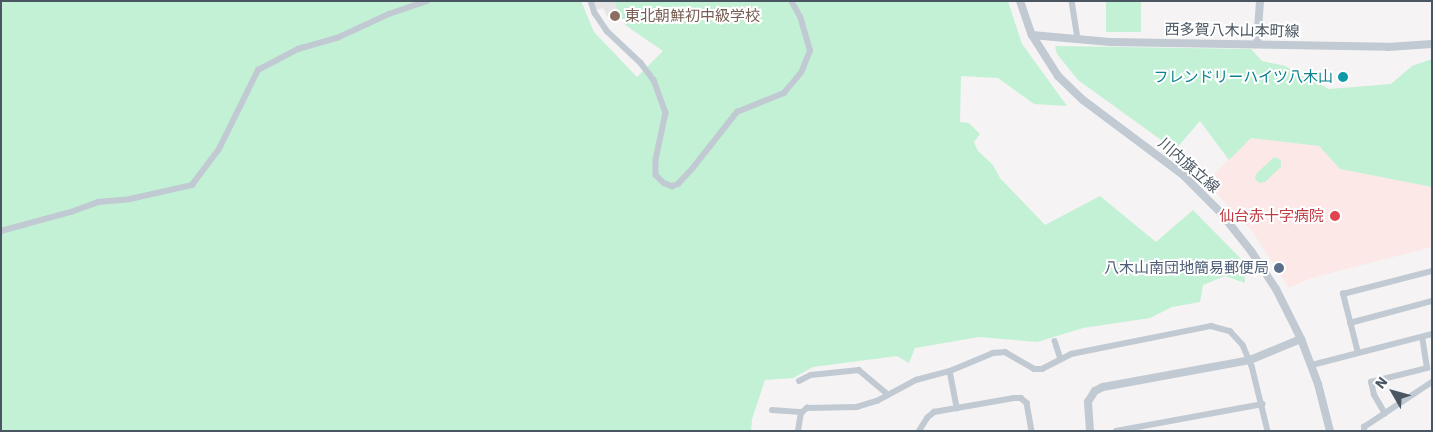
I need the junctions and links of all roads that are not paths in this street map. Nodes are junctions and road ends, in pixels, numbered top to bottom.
1 (428, 1) edge
2 (591, 1) edge
3 (791, 1) edge
4 (1020, 1) edge
5 (1072, 1) edge
6 (1260, 1) edge
7 (1032, 35) junction
8 (1078, 40) junction
9 (1257, 44) junction
10 (1432, 44) edge
11 (1, 231) edge
12 (1432, 271) edge
13 (1432, 301) edge
14 (1350, 324) junction
15 (1432, 334) edge
16 (1422, 337) junction
17 (1302, 339) junction
18 (1055, 341) dead end
19 (1358, 353) junction
20 (1061, 359) junction
21 (1250, 360) junction
22 (1312, 365) junction
23 (950, 371) junction
24 (800, 381) dead end
25 (1432, 382) edge
26 (888, 394) junction
27 (1263, 404) junction
28 (957, 408) junction
29 (772, 410) dead end
30 (802, 412) junction
31 (1385, 414) junction
32 (798, 431) edge
33 (919, 431) edge
34 (1032, 431) edge
35 (1090, 431) edge
36 (1116, 431) edge
37 (1268, 431) edge
38 (1330, 431) edge
39 (1364, 431) edge

1 - 11 street
2 - 3 street
4 - 7 street, 川内旗立線
5 - 8 street
6 - 9 street
7 - 8 street, 西多賀八木山本町線
7 - 17 street, 川内旗立線
8 - 9 street, 西多賀八木山本町線
9 - 10 street, 西多賀八木山本町線
12 - 14 street
13 - 14 street
14 - 19 street
15 - 16 street
16 - 19 street
16 - 31 street
17 - 21 street
17 - 22 street, 川内旗立線
18 - 20 street
19 - 22 street
20 - 21 street
20 - 23 street
21 - 27 street
21 - 35 street
22 - 38 street, 川内旗立線
23 - 26 street
23 - 28 street
24 - 26 street
25 - 31 street
26 - 30 street
27 - 36 street
27 - 37 street
28 - 33 street
28 - 34 street
29 - 30 street
30 - 32 street
31 - 39 street

